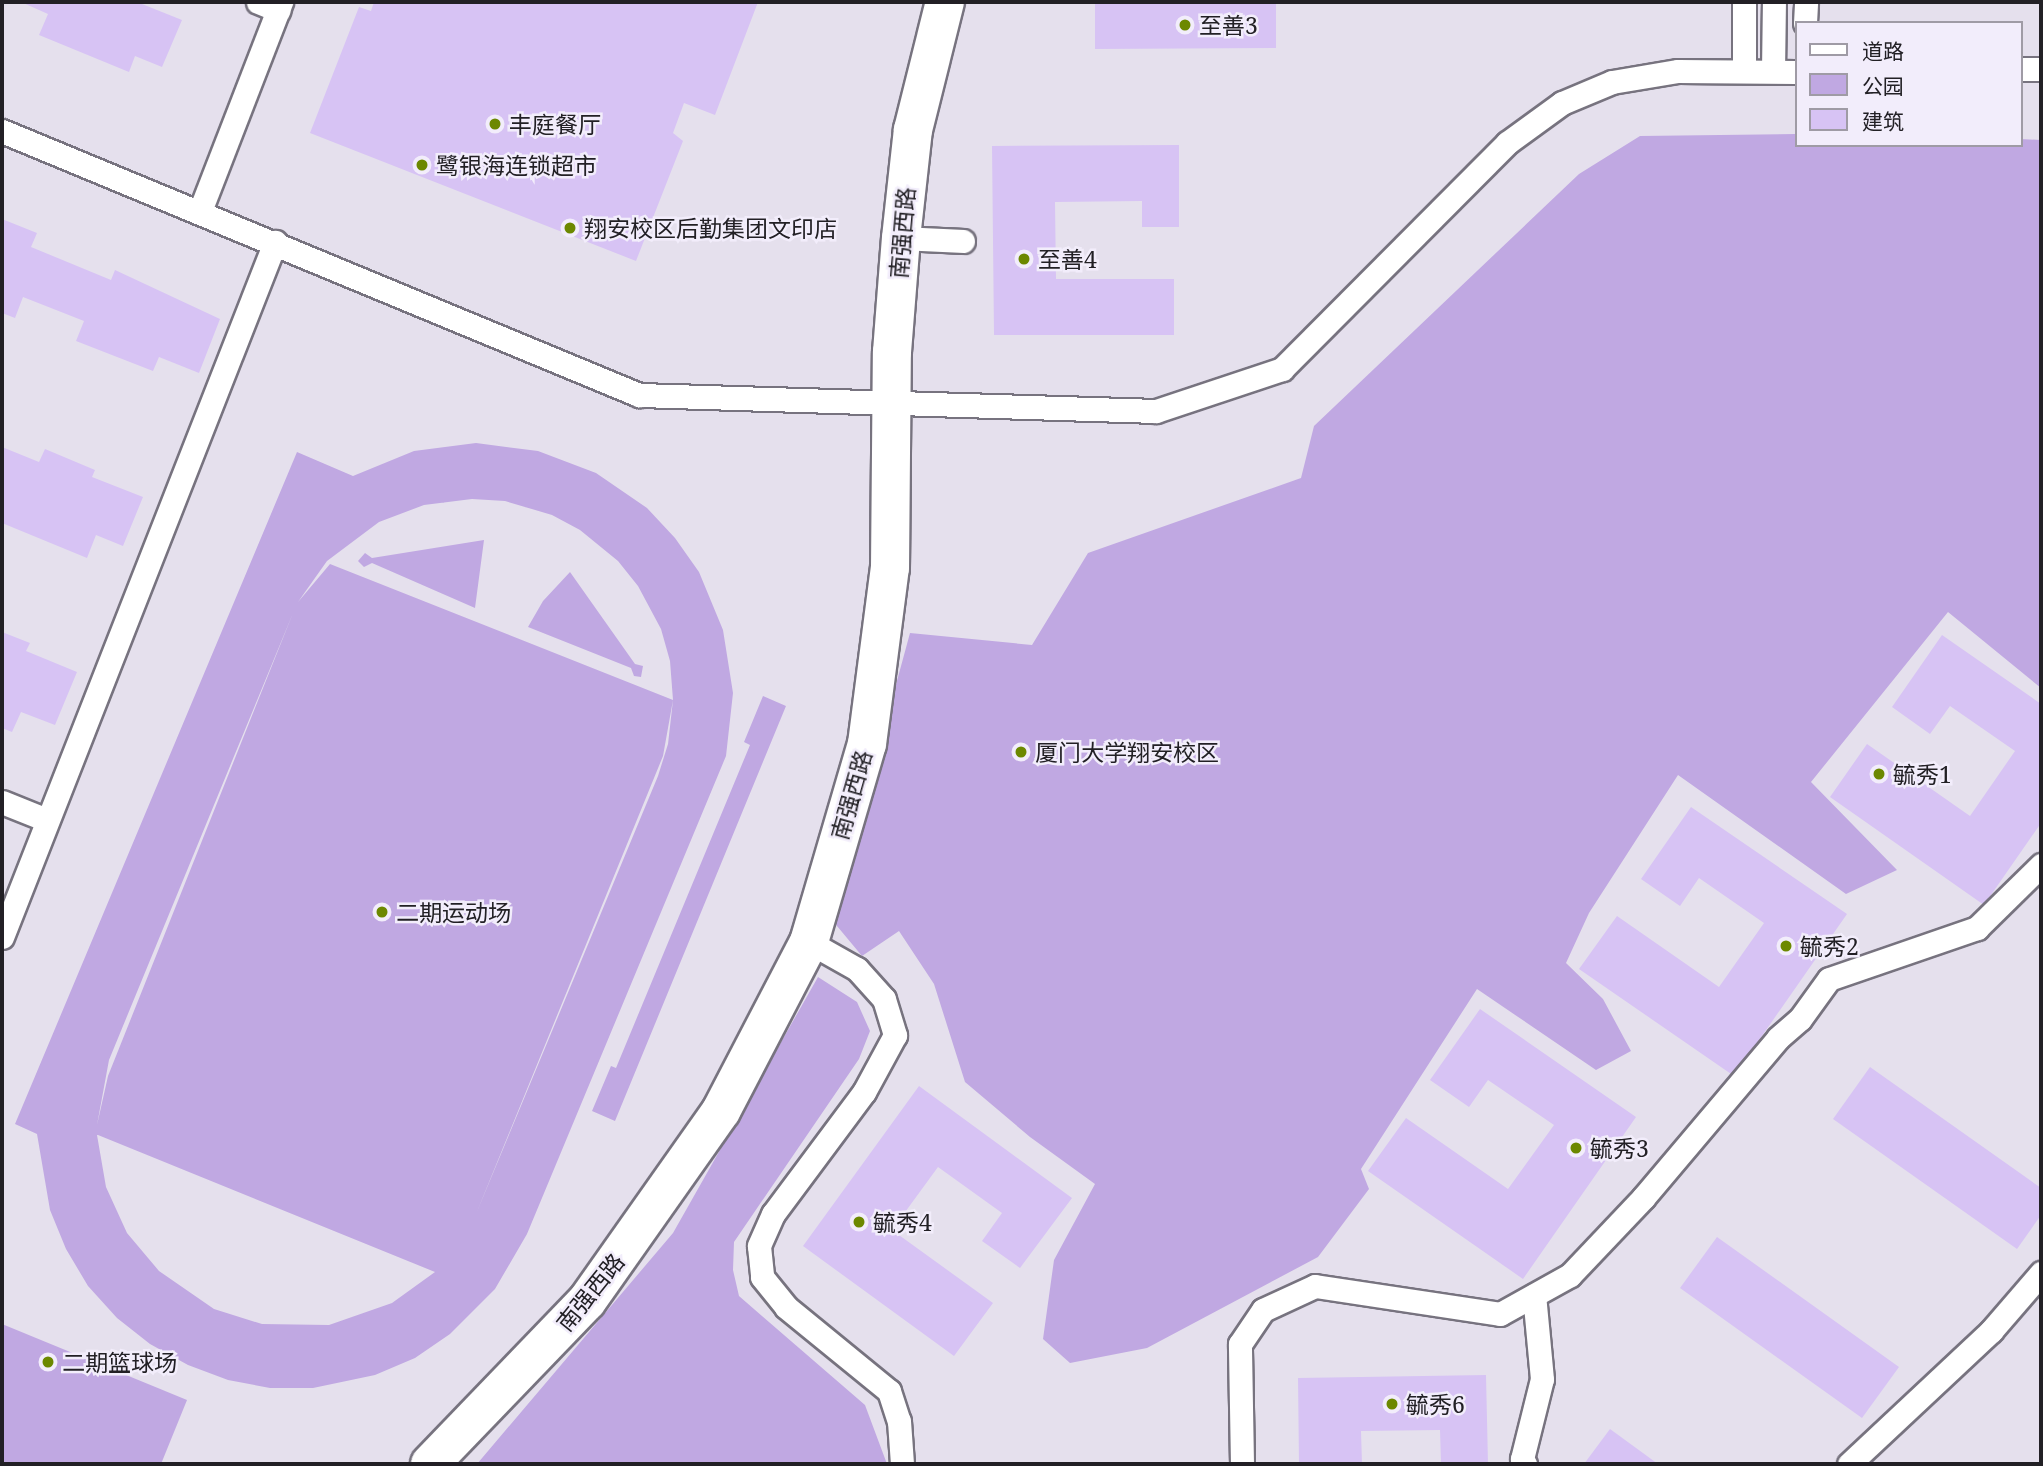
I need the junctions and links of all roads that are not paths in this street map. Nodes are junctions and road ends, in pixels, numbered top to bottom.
1 (945, 2) edge
2 (1744, 2) edge
3 (1774, 2) edge
4 (1806, 2) edge
5 (272, 5) edge
6 (1805, 21) edge
7 (1744, 68) junction
8 (2022, 69) edge
9 (2041, 69) edge
10 (1785, 71) edge
11 (2, 131) edge
12 (200, 211) junction
13 (901, 238) junction
14 (963, 241) dead end
15 (275, 242) junction
16 (892, 400) junction
17 (2, 802) edge
18 (47, 820) junction
19 (2041, 865) edge
20 (2, 937) edge
21 (809, 942) junction
22 (2041, 1273) edge
23 (1534, 1295) junction
24 (430, 1464) edge
25 (902, 1464) edge
26 (1242, 1464) edge
27 (1525, 1464) edge
28 (1849, 1464) edge

1 - 13 street, 南强西路
2 - 7 lane
3 - 10 lane
4 - 6 lane
5 - 12 lane
7 - 10 lane
7 - 16 lane
8 - 9 lane
11 - 12 lane
12 - 15 lane
13 - 14 lane
13 - 16 street, 南强西路
15 - 16 lane
15 - 18 lane
16 - 21 street, 南强西路
17 - 18 lane
18 - 20 lane
19 - 23 lane
21 - 24 street, 南强西路
21 - 25 lane
22 - 28 lane
23 - 26 lane
23 - 27 lane

